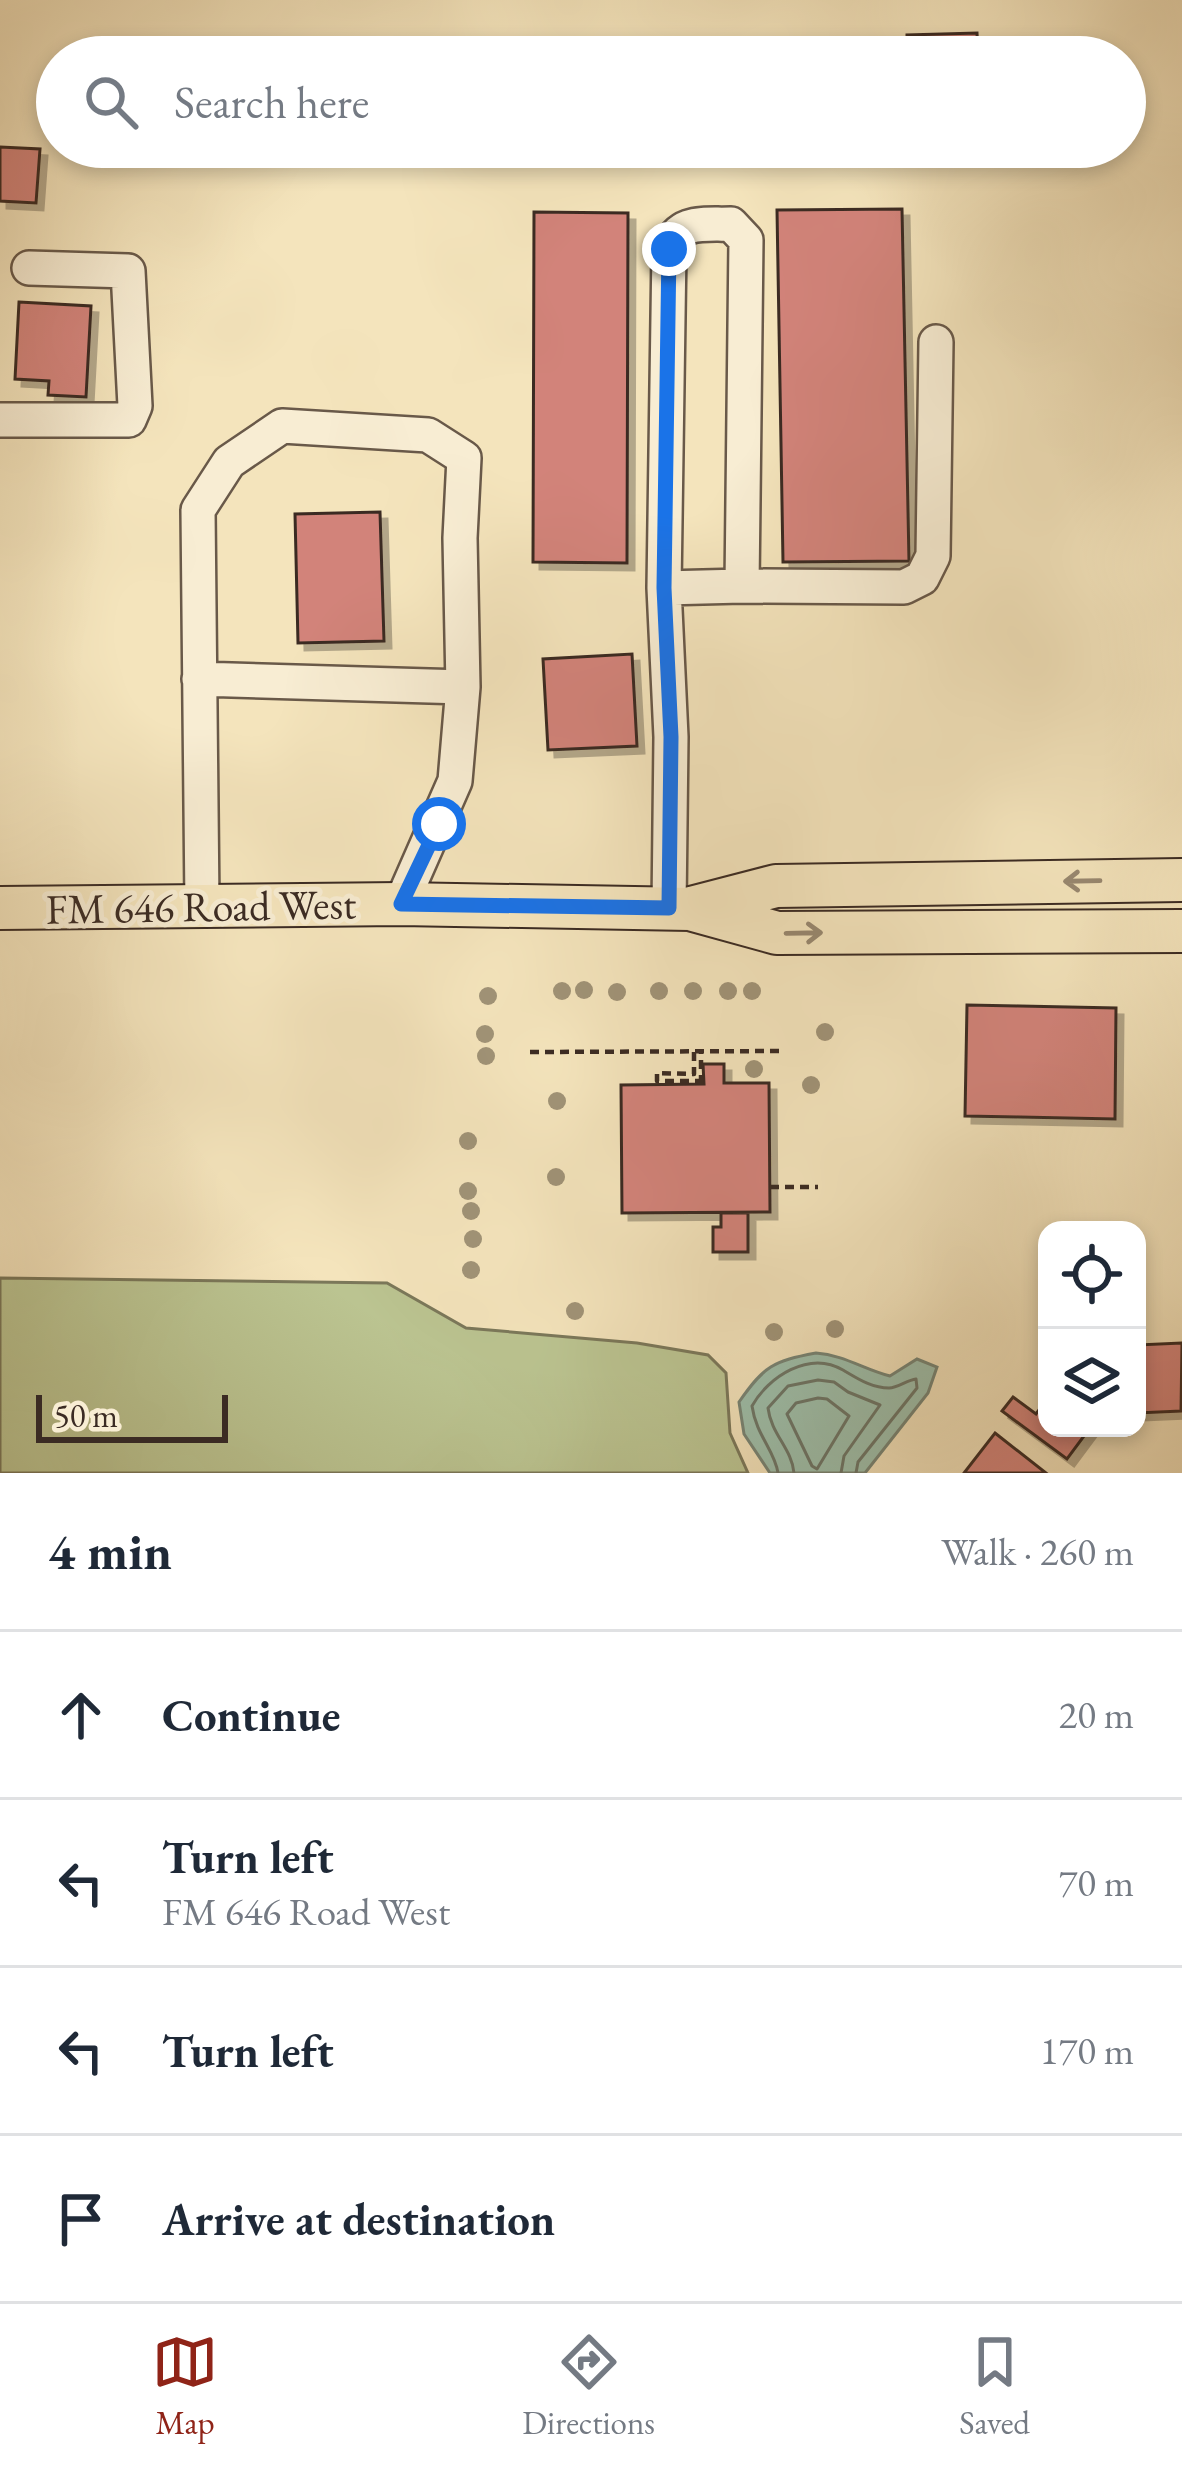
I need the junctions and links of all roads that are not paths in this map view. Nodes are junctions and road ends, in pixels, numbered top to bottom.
1 (29, 268) dead end
2 (936, 342) dead end
3 (0, 420) edge
4 (742, 586) junction
5 (664, 588) junction
6 (199, 679) junction
7 (463, 687) junction
8 (1182, 880) edge
9 (401, 904) junction
10 (202, 905) junction
11 (0, 908) edge
12 (679, 909) junction
13 (1182, 931) edge

1 - 3 lane
2 - 4 lane
4 - 5 lane
4 - 5 lane
5 - 12 lane
6 - 7 lane
6 - 7 lane
6 - 10 lane
7 - 9 lane
8 -> 12 main road, FM 646 Road West
9 - 10 main road, FM 646 Road West
9 - 12 main road, FM 646 Road West
10 - 11 main road, FM 646 Road West
12 -> 13 main road, FM 646 Road West

